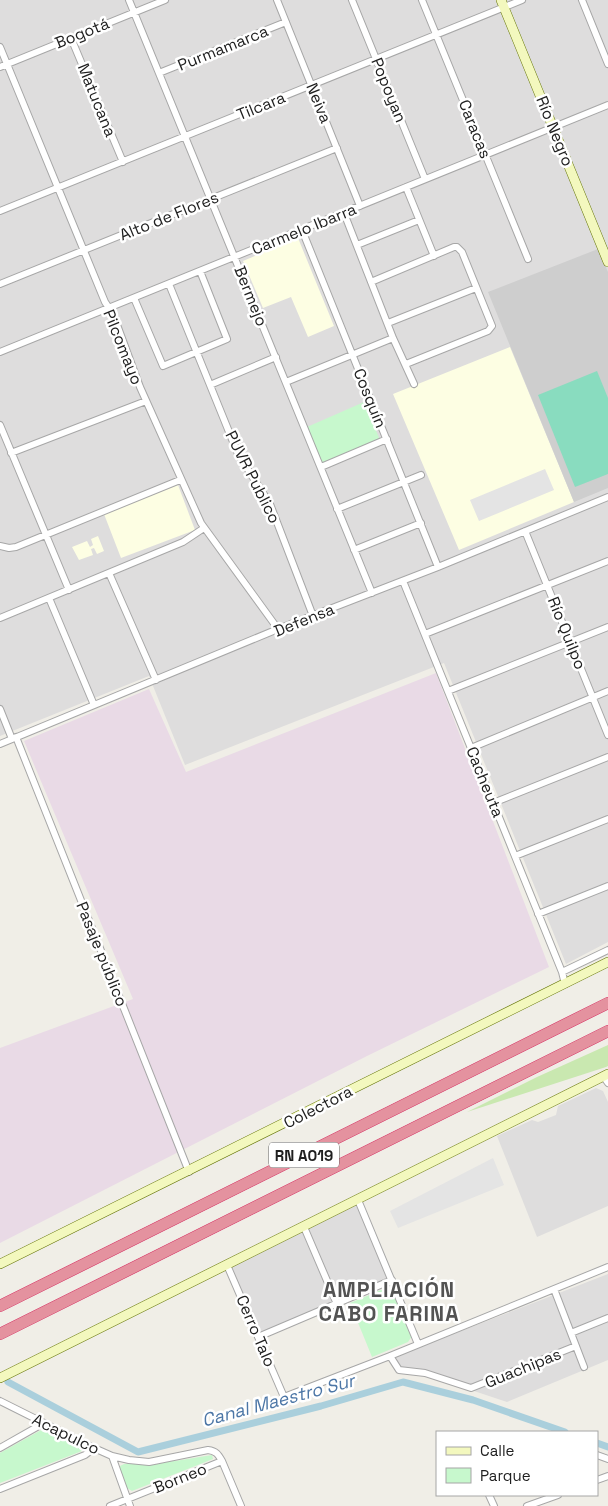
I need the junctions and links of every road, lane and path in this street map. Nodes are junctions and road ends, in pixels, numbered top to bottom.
1 (130, 0) edge
2 (165, 0) edge
3 (277, 0) edge
4 (352, 0) edge
5 (422, 0) edge
6 (522, 0) edge
7 (582, 0) edge
8 (503, 4) edge
9 (134, 12) junction
10 (286, 22) junction
11 (437, 35) junction
12 (71, 38) junction
13 (0, 47) edge
14 (376, 60) junction
15 (608, 64) edge
16 (3, 65) edge
17 (159, 73) junction
18 (312, 86) junction
19 (608, 105) edge
20 (553, 127) junction
21 (185, 137) junction
22 (337, 148) junction
23 (485, 155) junction
24 (123, 162) junction
25 (425, 180) junction
26 (406, 187) junction
27 (58, 189) junction
28 (211, 199) junction
29 (360, 206) junction
30 (0, 211) edge
31 (344, 212) junction
32 (420, 220) junction
33 (302, 230) junction
34 (358, 245) junction
35 (83, 251) junction
36 (434, 256) junction
37 (235, 257) junction
38 (607, 257) edge
39 (528, 259) dead end
40 (200, 271) junction
41 (372, 282) junction
42 (0, 284) edge
43 (169, 284) junction
44 (476, 288) junction
45 (134, 298) junction
46 (109, 308) junction
47 (388, 324) junction
48 (394, 338) junction
49 (0, 352) edge
50 (196, 352) junction
51 (352, 354) junction
52 (276, 357) junction
53 (406, 364) junction
54 (286, 382) junction
55 (414, 384) dead end
56 (210, 386) junction
57 (146, 401) junction
58 (0, 425) edge
59 (387, 439) junction
60 (12, 453) junction
61 (321, 467) junction
62 (421, 475) dead end
63 (180, 480) junction
64 (404, 482) junction
65 (608, 497) edge
66 (338, 508) junction
67 (421, 523) junction
68 (204, 528) junction
69 (525, 531) junction
70 (46, 535) junction
71 (0, 546) edge
72 (354, 550) junction
73 (608, 561) edge
74 (438, 567) junction
75 (109, 573) junction
76 (403, 580) junction
77 (548, 585) junction
78 (69, 590) junction
79 (372, 592) junction
80 (49, 598) junction
81 (313, 616) junction
82 (0, 618) edge
83 (608, 627) edge
84 (278, 629) junction
85 (425, 634) junction
86 (570, 642) junction
87 (156, 680) junction
88 (448, 691) junction
89 (608, 691) edge
90 (593, 698) junction
91 (94, 706) junction
92 (0, 709) edge
93 (608, 735) edge
94 (14, 738) junction
95 (0, 744) edge
96 (470, 748) junction
97 (608, 757) edge
98 (493, 803) junction
99 (608, 819) edge
100 (515, 856) junction
101 (608, 886) edge
102 (538, 914) junction
103 (608, 950) edge
104 (608, 962) edge
105 (562, 972) junction
106 (565, 984) junction
107 (608, 995) edge
108 (608, 1003) edge
109 (608, 1031) edge
110 (608, 1037) edge
111 (577, 1047) junction
112 (606, 1078) edge
113 (420, 1097) junction
114 (189, 1172) junction
115 (358, 1200) junction
116 (304, 1227) junction
117 (0, 1264) edge
118 (227, 1265) junction
119 (608, 1267) edge
120 (392, 1280) junction
121 (554, 1289) junction
122 (337, 1304) junction
123 (0, 1306) edge
124 (608, 1318) edge
125 (571, 1333) junction
126 (0, 1334) edge
127 (258, 1337) junction
128 (418, 1344) junction
129 (576, 1346) junction
130 (390, 1356) junction
131 (584, 1367) dead end
132 (0, 1378) edge
133 (0, 1401) edge
134 (44, 1423) junction
135 (0, 1448) edge
136 (94, 1448) junction
137 (112, 1456) junction
138 (222, 1461) junction
139 (0, 1489) edge
140 (555, 1496) edge
141 (548, 1498) junction
142 (127, 1499) junction
143 (110, 1506) edge
144 (130, 1506) edge
145 (241, 1506) edge
146 (527, 1506) edge
147 (551, 1506) edge

1 - 9 street, Bermejo
2 - 9 street, Bogotá
3 - 10 street, Neiva
4 - 14 street, Popoyan
5 - 11 street, Caracas
6 - 8 street, Tilcara
7 - 15 street
8 - 11 street, Tilcara
8 - 20 street, Río Negro
9 - 12 street, Bogotá
9 - 17 street, Bermejo
10 - 17 street, Purmamarca
10 - 18 street, Neiva
11 - 14 street, Tilcara
11 - 23 street, Caracas
12 - 16 street, Bogotá
12 - 24 street, Matucana
13 - 16 street, Pilcomayo
14 - 18 street, Tilcara
14 - 25 street, Popoyan
16 - 27 street, Pilcomayo
17 - 21 street, Bermejo
18 - 21 street, Tilcara
18 - 22 street, Neiva
19 - 20 street, Carmelo Ibarra
20 - 23 street, Carmelo Ibarra
20 - 38 street, Río Negro
21 - 24 street, Tilcara
21 - 28 street, Bermejo
22 - 28 street, Alto de Flores
22 - 29 street, Neiva
23 - 25 street, Carmelo Ibarra
23 - 39 street, Caracas
24 - 27 street, Tilcara
25 - 26 street, Carmelo Ibarra
26 - 29 street, Carmelo Ibarra
26 - 32 street
27 - 30 street, Tilcara
27 - 35 street, Pilcomayo
28 - 35 street, Alto de Flores
28 - 37 street, Bermejo
29 - 31 street, Carmelo Ibarra
31 - 33 street, Carmelo Ibarra
31 - 34 street
32 - 34 street
32 - 36 street
33 - 37 street, Carmelo Ibarra
33 - 51 street, Cosquín
34 - 41 street
35 - 42 street, Alto de Flores
35 - 46 street, Pilcomayo
36 - 41 street
36 - 44 street
37 - 40 street, Carmelo Ibarra
37 - 52 street, Bermejo
40 - 43 street, Carmelo Ibarra
40 - 50 street
41 - 47 street
43 - 45 street, Carmelo Ibarra
43 - 50 street, PUVR Publico
44 - 47 street
44 - 53 street
45 - 46 street, Carmelo Ibarra
45 - 50 street
46 - 49 street, Carmelo Ibarra
46 - 57 street, Pilcomayo
47 - 48 street
48 - 51 street
48 - 53 street
50 - 56 street, PUVR Publico
51 - 54 street
51 - 59 street, Cosquín
52 - 54 street, Bermejo
52 - 56 street
53 - 55 street
54 - 61 street, Bermejo
56 - 81 street, PUVR Publico
57 - 60 street
57 - 63 street, Pilcomayo
58 - 60 street
59 - 61 street
59 - 64 street, Cosquín
60 - 70 street
61 - 66 street, Bermejo
62 - 64 street
63 - 68 street, Pilcomayo
63 - 70 street
64 - 66 street
64 - 67 street, Cosquín
65 - 69 street, Defensa
66 - 72 street, Bermejo
67 - 72 street
67 - 74 street, Cosquín
68 - 75 street
68 - 84 street, Pilcomayo
69 - 74 street, Defensa
69 - 77 street, Río Quilpo
70 - 71 street
70 - 78 street
72 - 79 street, Bermejo
73 - 77 street
74 - 76 street, Defensa
75 - 78 street
75 - 87 street
76 - 79 street, Defensa
76 - 85 street, Cacheuta
77 - 85 street
77 - 86 street, Río Quilpo
78 - 80 street
79 - 81 street, Defensa
80 - 82 street
80 - 91 street
81 - 84 street, Defensa
83 - 86 street
84 - 87 street, Defensa
85 - 88 street, Cacheuta
86 - 88 street
86 - 90 street, Río Quilpo
87 - 91 street, Defensa
88 - 96 street, Cacheuta
89 - 90 street
90 - 93 street, Río Quilpo
90 - 96 street
91 - 94 street, Defensa
92 - 94 street, Pasaje público
94 - 95 street, Defensa
94 - 114 street, Pasaje público
96 - 98 street, Cacheuta
97 - 98 street
98 - 100 street, Cacheuta
99 - 100 street
100 - 102 street, Cacheuta
101 - 102 street
102 - 105 street, Cacheuta
103 - 105 street
104 - 106 street, Colectora
105 - 106 street, Cacheuta
106 - 114 street, Colectora
107 - 113 highway
108 - 113 highway, RN A019
109 - 111 highway, RN A019
110 - 111 highway
111 - 126 highway, RN A019
112 - 115 street
113 - 123 highway, RN A019
114 - 117 street, Colectora
115 - 116 street
115 - 120 street
116 - 118 street
116 - 122 street
118 - 127 street, Cerro Talo
118 - 132 street
119 - 121 street
120 - 122 street
120 - 128 street
121 - 125 street
121 - 128 street
122 - 127 street
124 - 125 street
125 - 129 street
127 - 130 street, Cerro Talo
128 - 130 street
129 - 130 street, Guachipas
129 - 131 street
133 - 134 street, Acapulco
134 - 135 street
134 - 136 street, Acapulco
136 - 137 street, Acapulco
136 - 139 street
137 - 138 street
137 - 142 street, Acapulco
138 - 142 street, Borneo
138 - 145 street
140 - 141 street
141 - 146 street
141 - 147 street
142 - 143 street, Borneo
142 - 144 street, Acapulco

